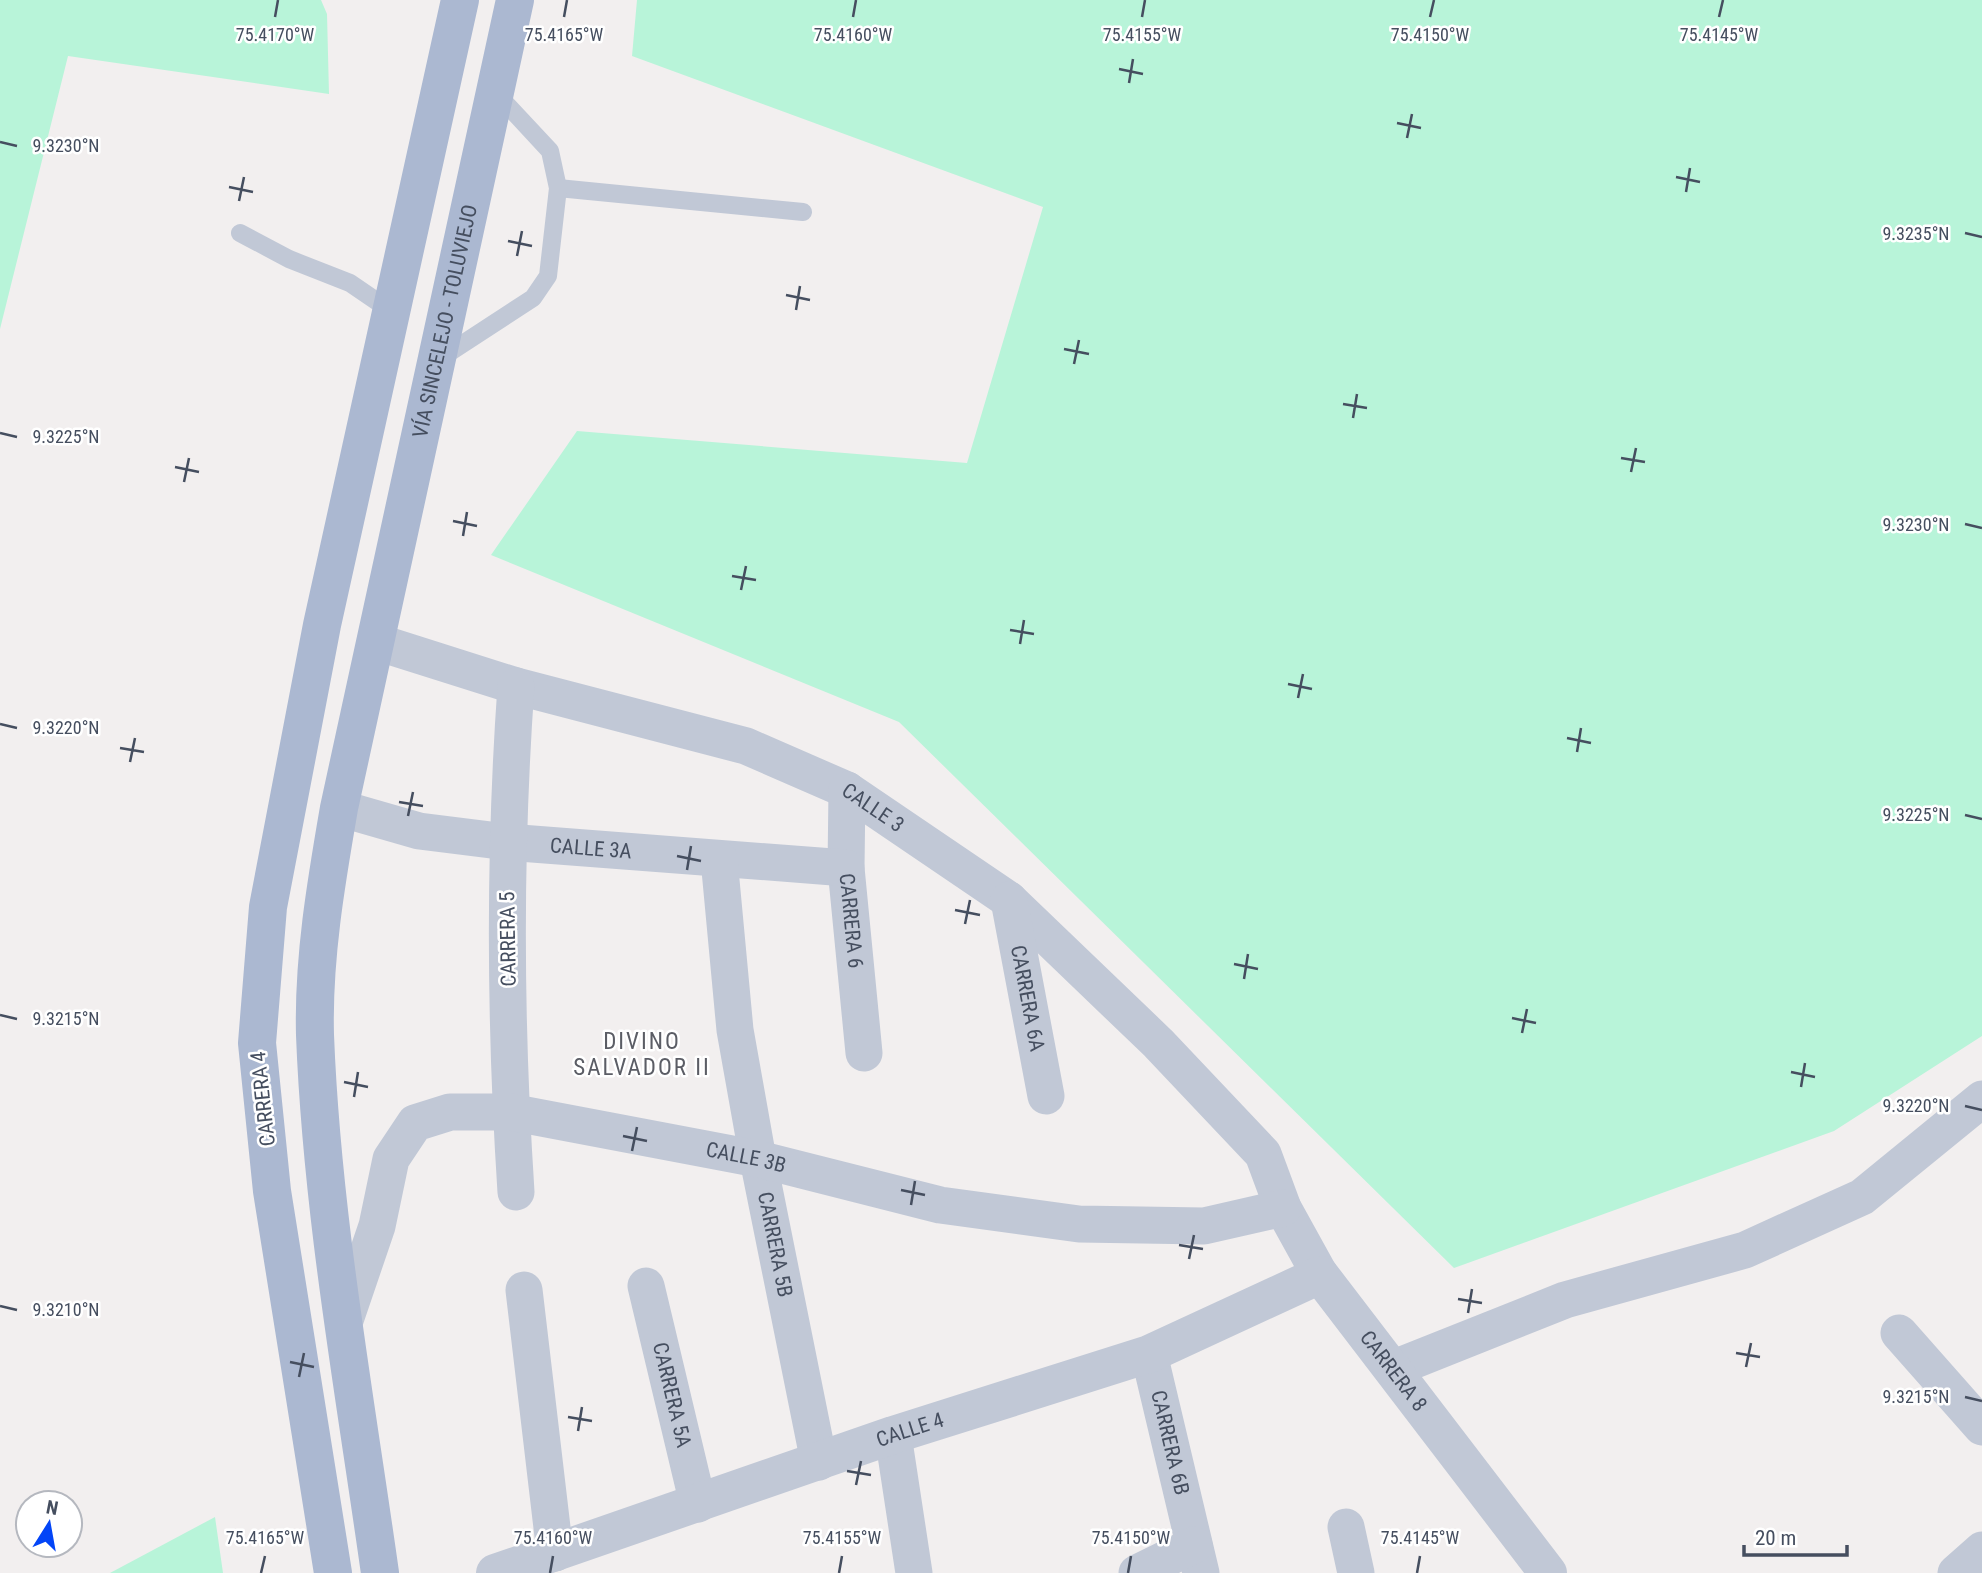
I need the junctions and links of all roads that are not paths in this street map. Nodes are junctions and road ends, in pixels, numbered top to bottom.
1 (460, 0) edge
2 (515, 0) edge
3 (495, 93) junction
4 (558, 188) junction
5 (803, 212) dead end
6 (240, 233) dead end
7 (391, 311) junction
8 (438, 360) junction
9 (377, 642) junction
10 (516, 686) junction
11 (848, 790) junction
12 (339, 808) junction
13 (507, 842) junction
14 (719, 859) junction
15 (846, 868) junction
16 (1009, 900) junction
17 (864, 1053) dead end
18 (1046, 1096) dead end
19 (1982, 1099) edge
20 (510, 1112) junction
21 (1263, 1154) joint
22 (758, 1159) junction
23 (516, 1192) dead end
24 (1283, 1208) junction
25 (1320, 1275) junction
26 (646, 1286) dead end
27 (524, 1290) dead end
28 (345, 1320) junction
29 (1899, 1333) dead end
30 (1149, 1354) junction
31 (1392, 1369) junction
32 (1982, 1427) edge
33 (893, 1435) junction
34 (819, 1462) junction
35 (698, 1504) junction
36 (1346, 1527) dead end
37 (1982, 1550) edge
38 (555, 1553) junction
39 (1198, 1559) edge
40 (333, 1573) edge
41 (380, 1573) edge
42 (495, 1573) edge
43 (914, 1573) edge
44 (1137, 1573) edge
45 (1356, 1573) edge
46 (1548, 1573) edge
47 (1956, 1573) edge

1 - 7 main road
2 - 3 main road, VÍA SINCELEJO - TOLUVIEJO
3 - 4 lane
3 - 8 main road, VÍA SINCELEJO - TOLUVIEJO
4 - 5 lane
4 - 8 lane
6 - 7 lane
7 - 40 main road, CARRERA 4
8 - 9 main road, VÍA SINCELEJO - TOLUVIEJO
9 - 10 street, CALLE 3
9 - 12 main road
10 - 11 street, CALLE 3
10 - 13 street, CARRERA 5
11 - 15 street, CARRERA 6
11 - 16 street, CALLE 3
12 - 13 street, CALLE 3A
12 - 28 main road
13 - 14 street, CALLE 3A
13 - 20 street, CARRERA 5
14 - 15 street, CALLE 3A
14 - 22 street, CARRERA 5B
15 - 17 street, CARRERA 6
16 - 18 street, CARRERA 6A
16 - 21 street, CALLE 3
19 - 31 street
20 - 22 street, CALLE 3B
20 - 23 street, CARRERA 5
20 - 28 street, CALLE 3B
21 - 24 street, CARRERA 8
22 - 24 street, CALLE 3B
22 - 34 street, CARRERA 5B
24 - 25 street, CARRERA 8
25 - 30 street, CALLE 4
25 - 31 street, CARRERA 8
26 - 35 street, CARRERA 5A
27 - 38 street
28 - 41 main road
29 - 32 street
30 - 33 street, CALLE 4
30 - 39 street, CARRERA 6B
31 - 46 street, CARRERA 8
33 - 34 street, CALLE 4
33 - 43 street
34 - 35 street, CALLE 4
35 - 38 street, CALLE 4
36 - 45 street
37 - 47 street
38 - 42 street, CALLE 4
39 - 44 street

